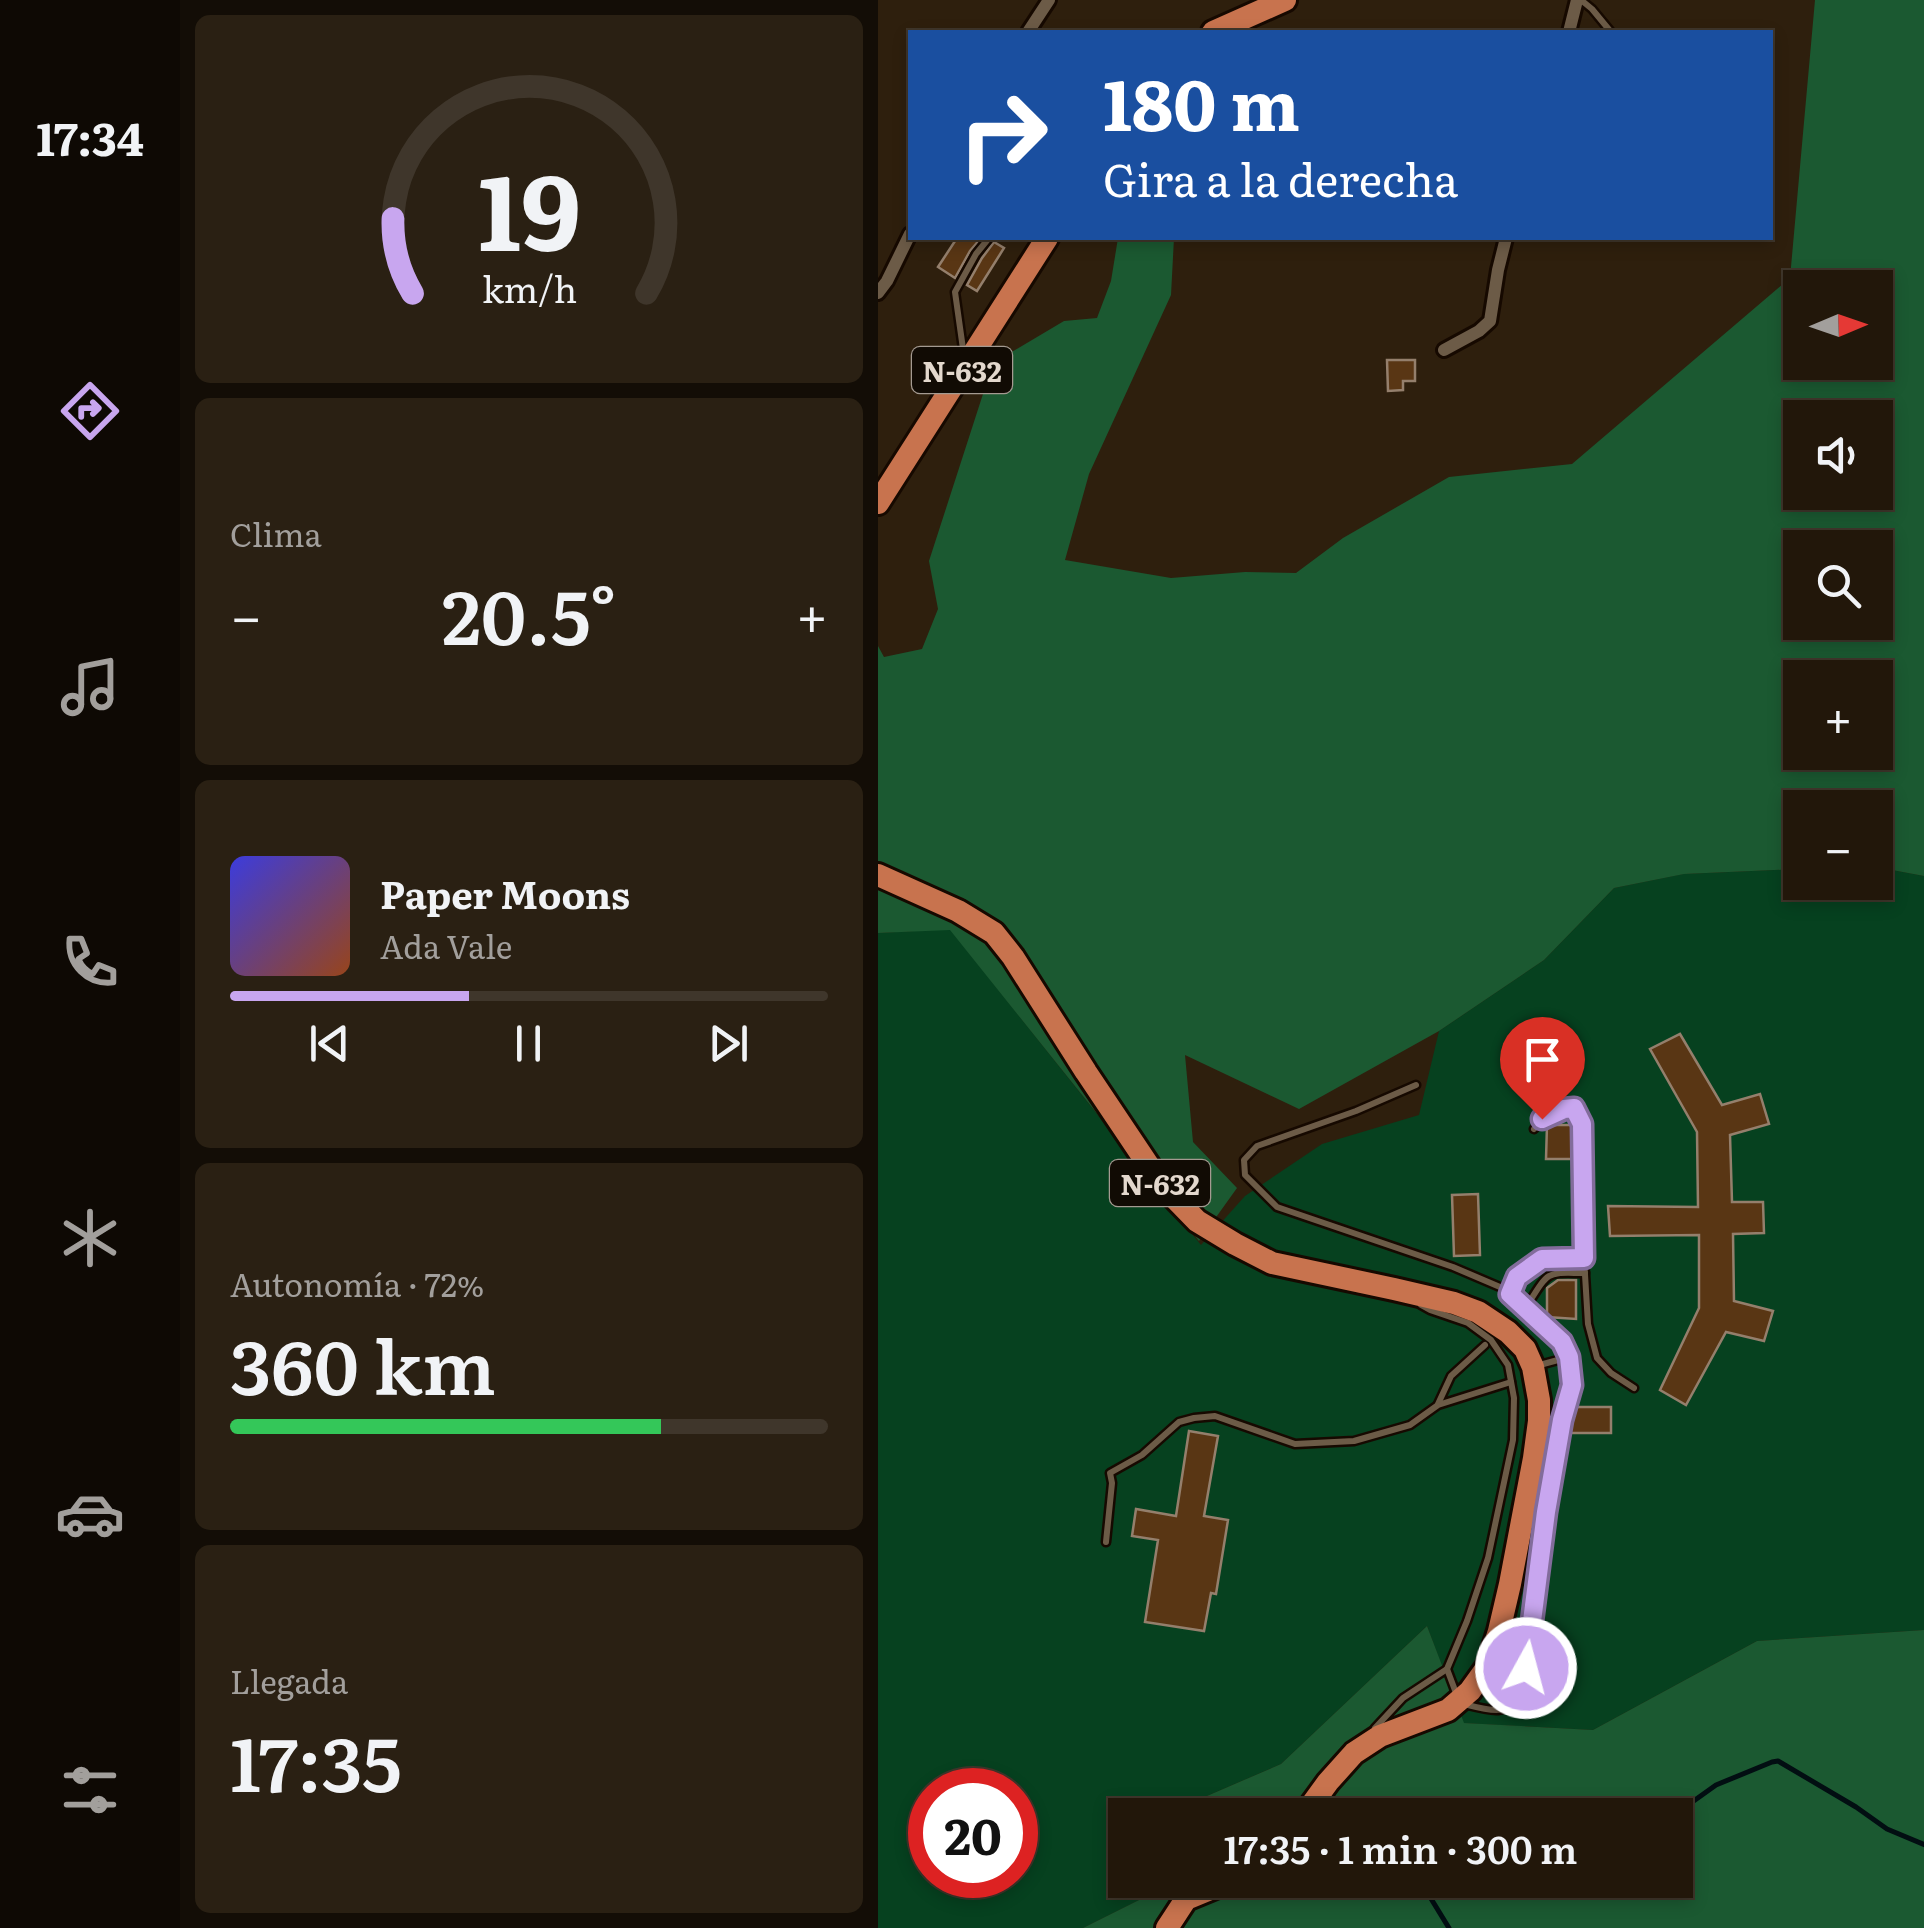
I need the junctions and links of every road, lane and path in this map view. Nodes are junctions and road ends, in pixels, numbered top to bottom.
1 (1050, 0) edge
2 (1285, 0) edge
3 (1579, 0) edge
4 (1029, 30) edge
5 (1218, 30) edge
6 (1570, 30) edge
7 (1609, 30) edge
8 (908, 238) edge
9 (987, 240) edge
10 (1046, 240) edge
11 (1506, 240) edge
12 (878, 293) edge
13 (1444, 350) dead end
14 (966, 364) junction
15 (878, 503) edge
16 (878, 875) edge
17 (1416, 1085) dead end
18 (1534, 1130) dead end
19 (1584, 1258) junction
20 (1584, 1272) junction
21 (1394, 1289) junction
22 (1510, 1294) junction
23 (1530, 1301) dead end
24 (1485, 1345) dead end
25 (1569, 1357) junction
26 (1533, 1366) junction
27 (1512, 1382) junction
28 (1634, 1388) dead end
29 (1438, 1405) junction
30 (1106, 1542) dead end
31 (1447, 1668) junction
32 (1456, 1693) dead end
33 (1468, 1705) dead end
34 (1366, 1746) junction
35 (1316, 1798) edge
36 (1188, 1898) edge
37 (1167, 1928) edge

1 - 4 street
2 - 5 highway
3 - 6 street
3 - 7 lane
8 - 12 street
9 - 14 lane
10 - 14 highway, N-632
11 - 13 street
14 - 15 highway, N-632
16 - 21 highway, N-632
17 - 22 lane
18 - 19 lane
19 - 20 lane
19 - 22 lane
20 - 23 lane
20 - 28 lane
21 - 26 highway, N-632
21 - 27 lane
22 - 25 lane
24 - 29 lane
25 - 26 lane
25 - 33 lane
26 - 34 highway
27 - 29 lane
27 - 31 lane
29 - 30 lane
31 - 32 lane
31 - 34 lane
34 - 35 highway
36 - 37 highway

